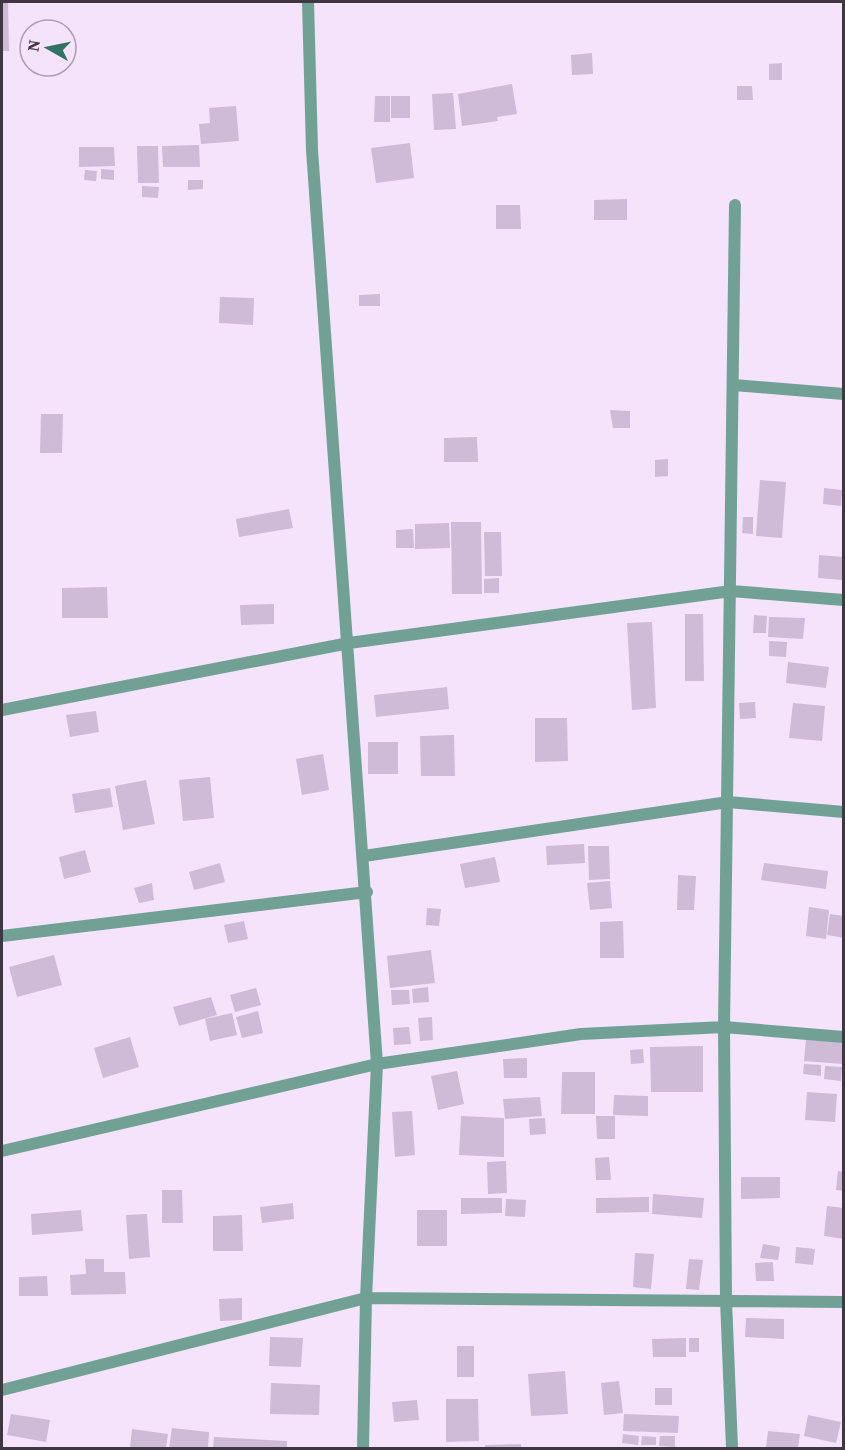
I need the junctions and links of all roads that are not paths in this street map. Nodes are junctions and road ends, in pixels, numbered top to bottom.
1 (308, 2) edge
2 (735, 205) dead end
3 (734, 385) junction
4 (843, 394) edge
5 (731, 591) junction
6 (843, 600) edge
7 (349, 643) junction
8 (2, 710) edge
9 (728, 802) junction
10 (843, 812) edge
11 (364, 856) junction
12 (367, 892) junction
13 (2, 936) edge
14 (724, 1027) junction
15 (843, 1037) edge
16 (377, 1064) junction
17 (2, 1151) edge
18 (366, 1298) junction
19 (726, 1300) junction
20 (843, 1302) edge
21 (2, 1390) edge
22 (363, 1449) edge
23 (732, 1449) edge

1 - 7 street
2 - 3 street
3 - 4 street
3 - 5 street
5 - 6 street
5 - 7 street
5 - 9 street
7 - 8 street
7 - 11 street
9 - 10 street
9 - 11 street
9 - 14 street
11 - 12 street
12 - 13 street
12 - 16 street
14 - 15 street
14 - 16 street
14 - 19 street
16 - 17 street
16 - 18 street
18 - 19 street
18 - 21 street
18 - 22 street
19 - 20 street
19 - 23 street

